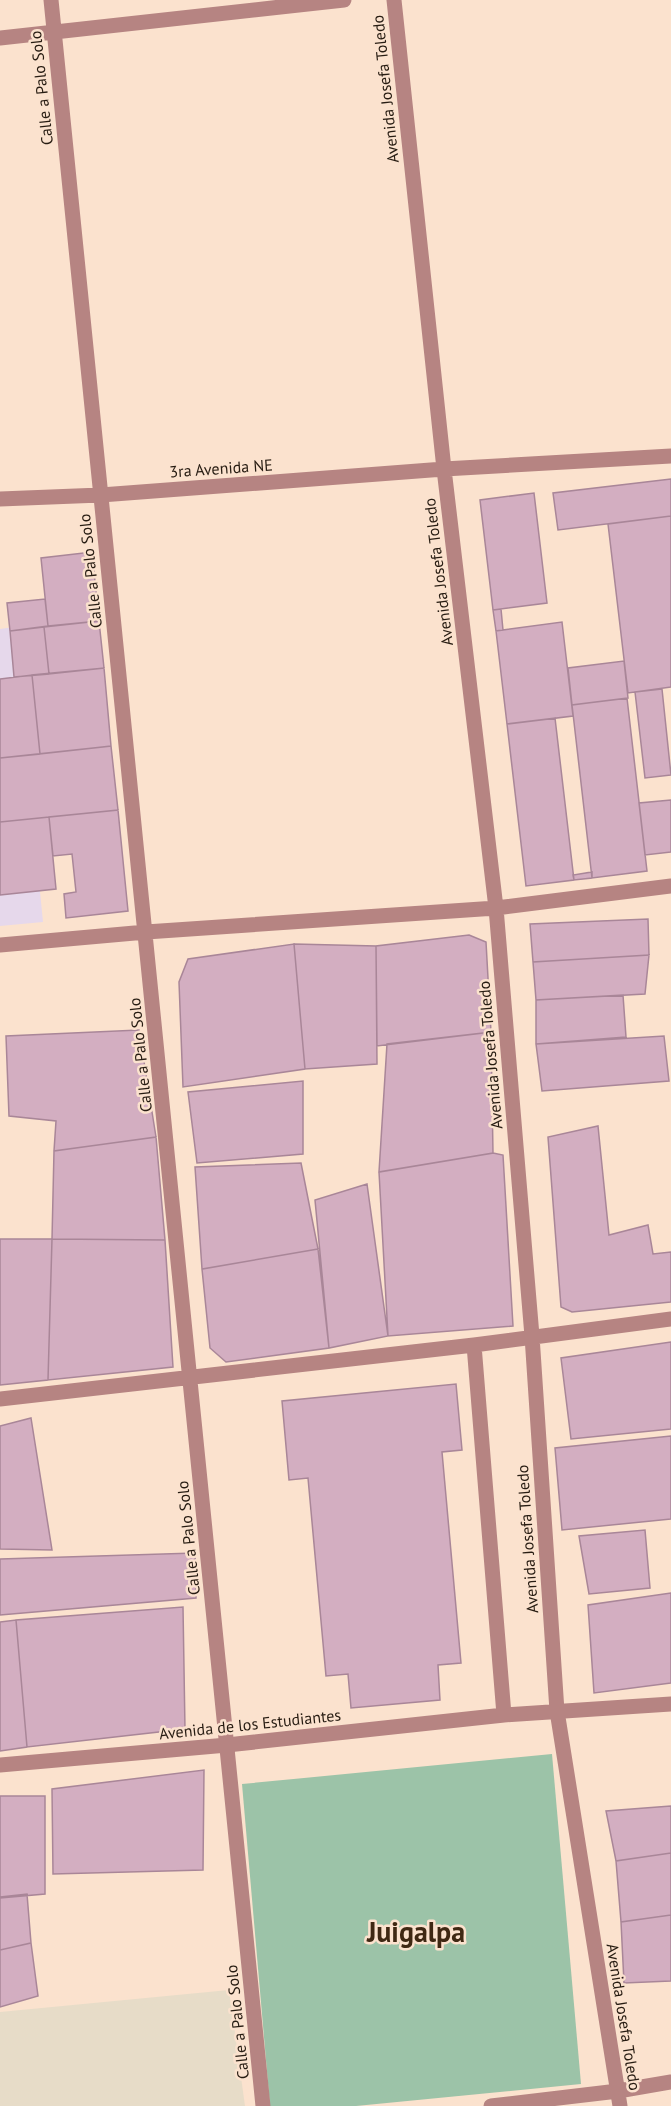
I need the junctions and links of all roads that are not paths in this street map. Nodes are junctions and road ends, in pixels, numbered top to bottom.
1 (51, 0) edge
2 (344, 0) edge
3 (394, 0) edge
4 (54, 33) junction
5 (0, 38) edge
6 (671, 456) edge
7 (444, 469) junction
8 (100, 495) junction
9 (0, 499) edge
10 (671, 885) edge
11 (496, 908) junction
12 (146, 932) junction
13 (0, 945) edge
14 (671, 1319) edge
15 (532, 1336) junction
16 (474, 1345) junction
17 (190, 1378) junction
18 (0, 1399) edge
19 (671, 1704) edge
20 (557, 1711) junction
21 (504, 1715) junction
22 (227, 1745) junction
23 (0, 1765) edge
24 (671, 2082) edge
25 (619, 2099) edge
26 (263, 2106) edge
27 (490, 2106) edge

1 - 4 street, Calle a Palo Solo
2 - 4 street
3 - 7 street, Avenida Josefa Toledo
4 - 5 street
4 - 8 street, Calle a Palo Solo
6 - 7 street, 3ra Avenida NE
7 - 8 street, 3ra Avenida NE
7 - 11 street, Avenida Josefa Toledo
8 - 9 street, 3ra Avenida NE
8 - 12 street, Calle a Palo Solo
10 - 11 street
11 - 12 street
11 - 15 street, Avenida Josefa Toledo
12 - 13 street
12 - 17 street, Calle a Palo Solo
14 - 15 street
15 - 16 street
15 - 20 street, Avenida Josefa Toledo
16 - 17 street
16 - 21 street
17 - 18 street
17 - 22 street, Calle a Palo Solo
19 - 20 street, Avenida de los Estudiantes
20 - 21 street, Avenida de los Estudiantes
20 - 25 street, Avenida Josefa Toledo
21 - 22 street, Avenida de los Estudiantes
22 - 23 street, Avenida de los Estudiantes
22 - 26 street, Calle a Palo Solo
24 - 25 street
25 - 27 street

